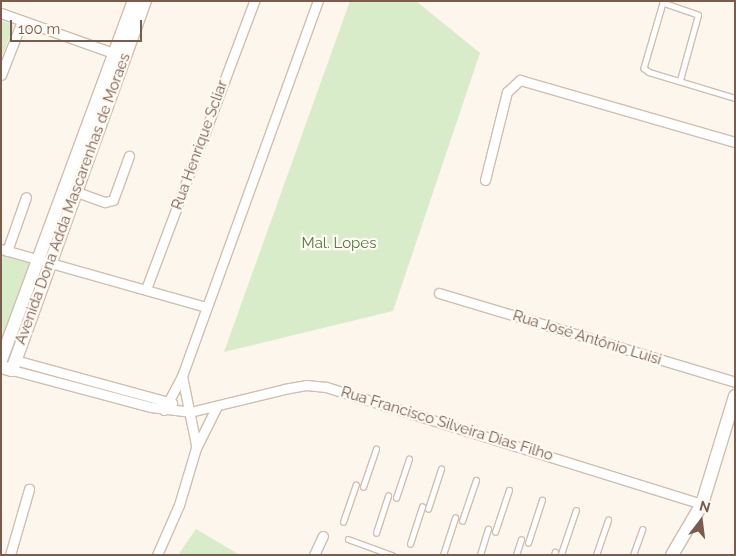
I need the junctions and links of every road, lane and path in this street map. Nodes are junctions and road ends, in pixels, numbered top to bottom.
1 (134, 1) edge
2 (145, 1) edge
3 (254, 1) edge
4 (318, 1) edge
5 (1, 13) edge
6 (22, 21) junction
7 (120, 55) junction
8 (1, 75) edge
9 (680, 80) junction
10 (735, 98) edge
11 (735, 142) edge
12 (129, 156) dead end
13 (484, 180) dead end
14 (74, 192) junction
15 (26, 196) dead end
16 (4, 250) edge
17 (44, 261) junction
18 (146, 289) junction
19 (439, 294) dead end
20 (206, 307) junction
21 (6, 361) edge
22 (182, 376) junction
23 (735, 382) edge
24 (735, 396) edge
25 (166, 405) junction
26 (217, 406) junction
27 (190, 412) junction
28 (196, 448) junction
29 (376, 449) dead end
30 (409, 459) dead end
31 (441, 469) dead end
32 (476, 480) dead end
33 (356, 485) dead end
34 (363, 487) dead end
35 (29, 489) dead end
36 (509, 490) dead end
37 (388, 496) dead end
38 (396, 498) dead end
39 (542, 500) dead end
40 (702, 504) junction
41 (422, 507) dead end
42 (428, 509) dead end
43 (576, 510) dead end
44 (455, 518) dead end
45 (462, 520) dead end
46 (608, 520) dead end
47 (343, 522) dead end
48 (488, 529) dead end
49 (642, 530) dead end
50 (495, 532) dead end
51 (376, 533) dead end
52 (323, 536) dead end
53 (348, 539) dead end
54 (521, 540) dead end
55 (528, 543) dead end
56 (410, 544) dead end
57 (561, 554) edge
58 (10, 555) edge
59 (158, 555) edge
60 (314, 555) edge
61 (392, 555) edge
62 (443, 555) edge
63 (480, 555) edge
64 (516, 555) edge
65 (596, 555) edge
66 (633, 555) edge
67 (672, 555) edge

1 - 7 main road, Avenida Dona Adda Mascarenhas de Moraes
2 - 7 main road, Avenida Dona Adda Mascarenhas de Moraes
3 - 18 street, Rua Henrique Scliar
4 - 20 street
5 - 6 street
6 - 7 street
6 - 8 street
7 - 14 main road, Avenida Dona Adda Mascarenhas de Moraes
7 - 17 main road, Avenida Dona Adda Mascarenhas de Moraes
9 - 9 lane
9 - 10 lane
11 - 13 street
12 - 14 street
14 - 17 main road, Avenida Dona Adda Mascarenhas de Moraes
15 - 16 street
16 - 17 street
17 - 18 street
17 - 21 main road, Avenida Dona Adda Mascarenhas de Moraes
18 - 20 street
19 - 23 street, Rua José Antônio Luisi
20 - 22 street
21 - 25 street
22 - 25 street
22 - 27 street
24 - 40 main road
25 - 27 street
26 - 27 street, Rua Francisco Silveira Dias Filho
26 - 28 street
26 - 40 street, Rua Francisco Silveira Dias Filho
27 - 28 street
28 - 59 street
29 - 34 lane
30 - 38 lane
31 - 42 lane
32 - 45 lane
33 - 47 lane
35 - 58 street
36 - 50 lane
37 - 51 lane
39 - 55 lane
40 - 67 main road
41 - 56 lane
43 - 57 lane
44 - 62 lane
46 - 65 lane
48 - 63 lane
49 - 66 lane
52 - 60 street
53 - 61 lane
54 - 64 lane

